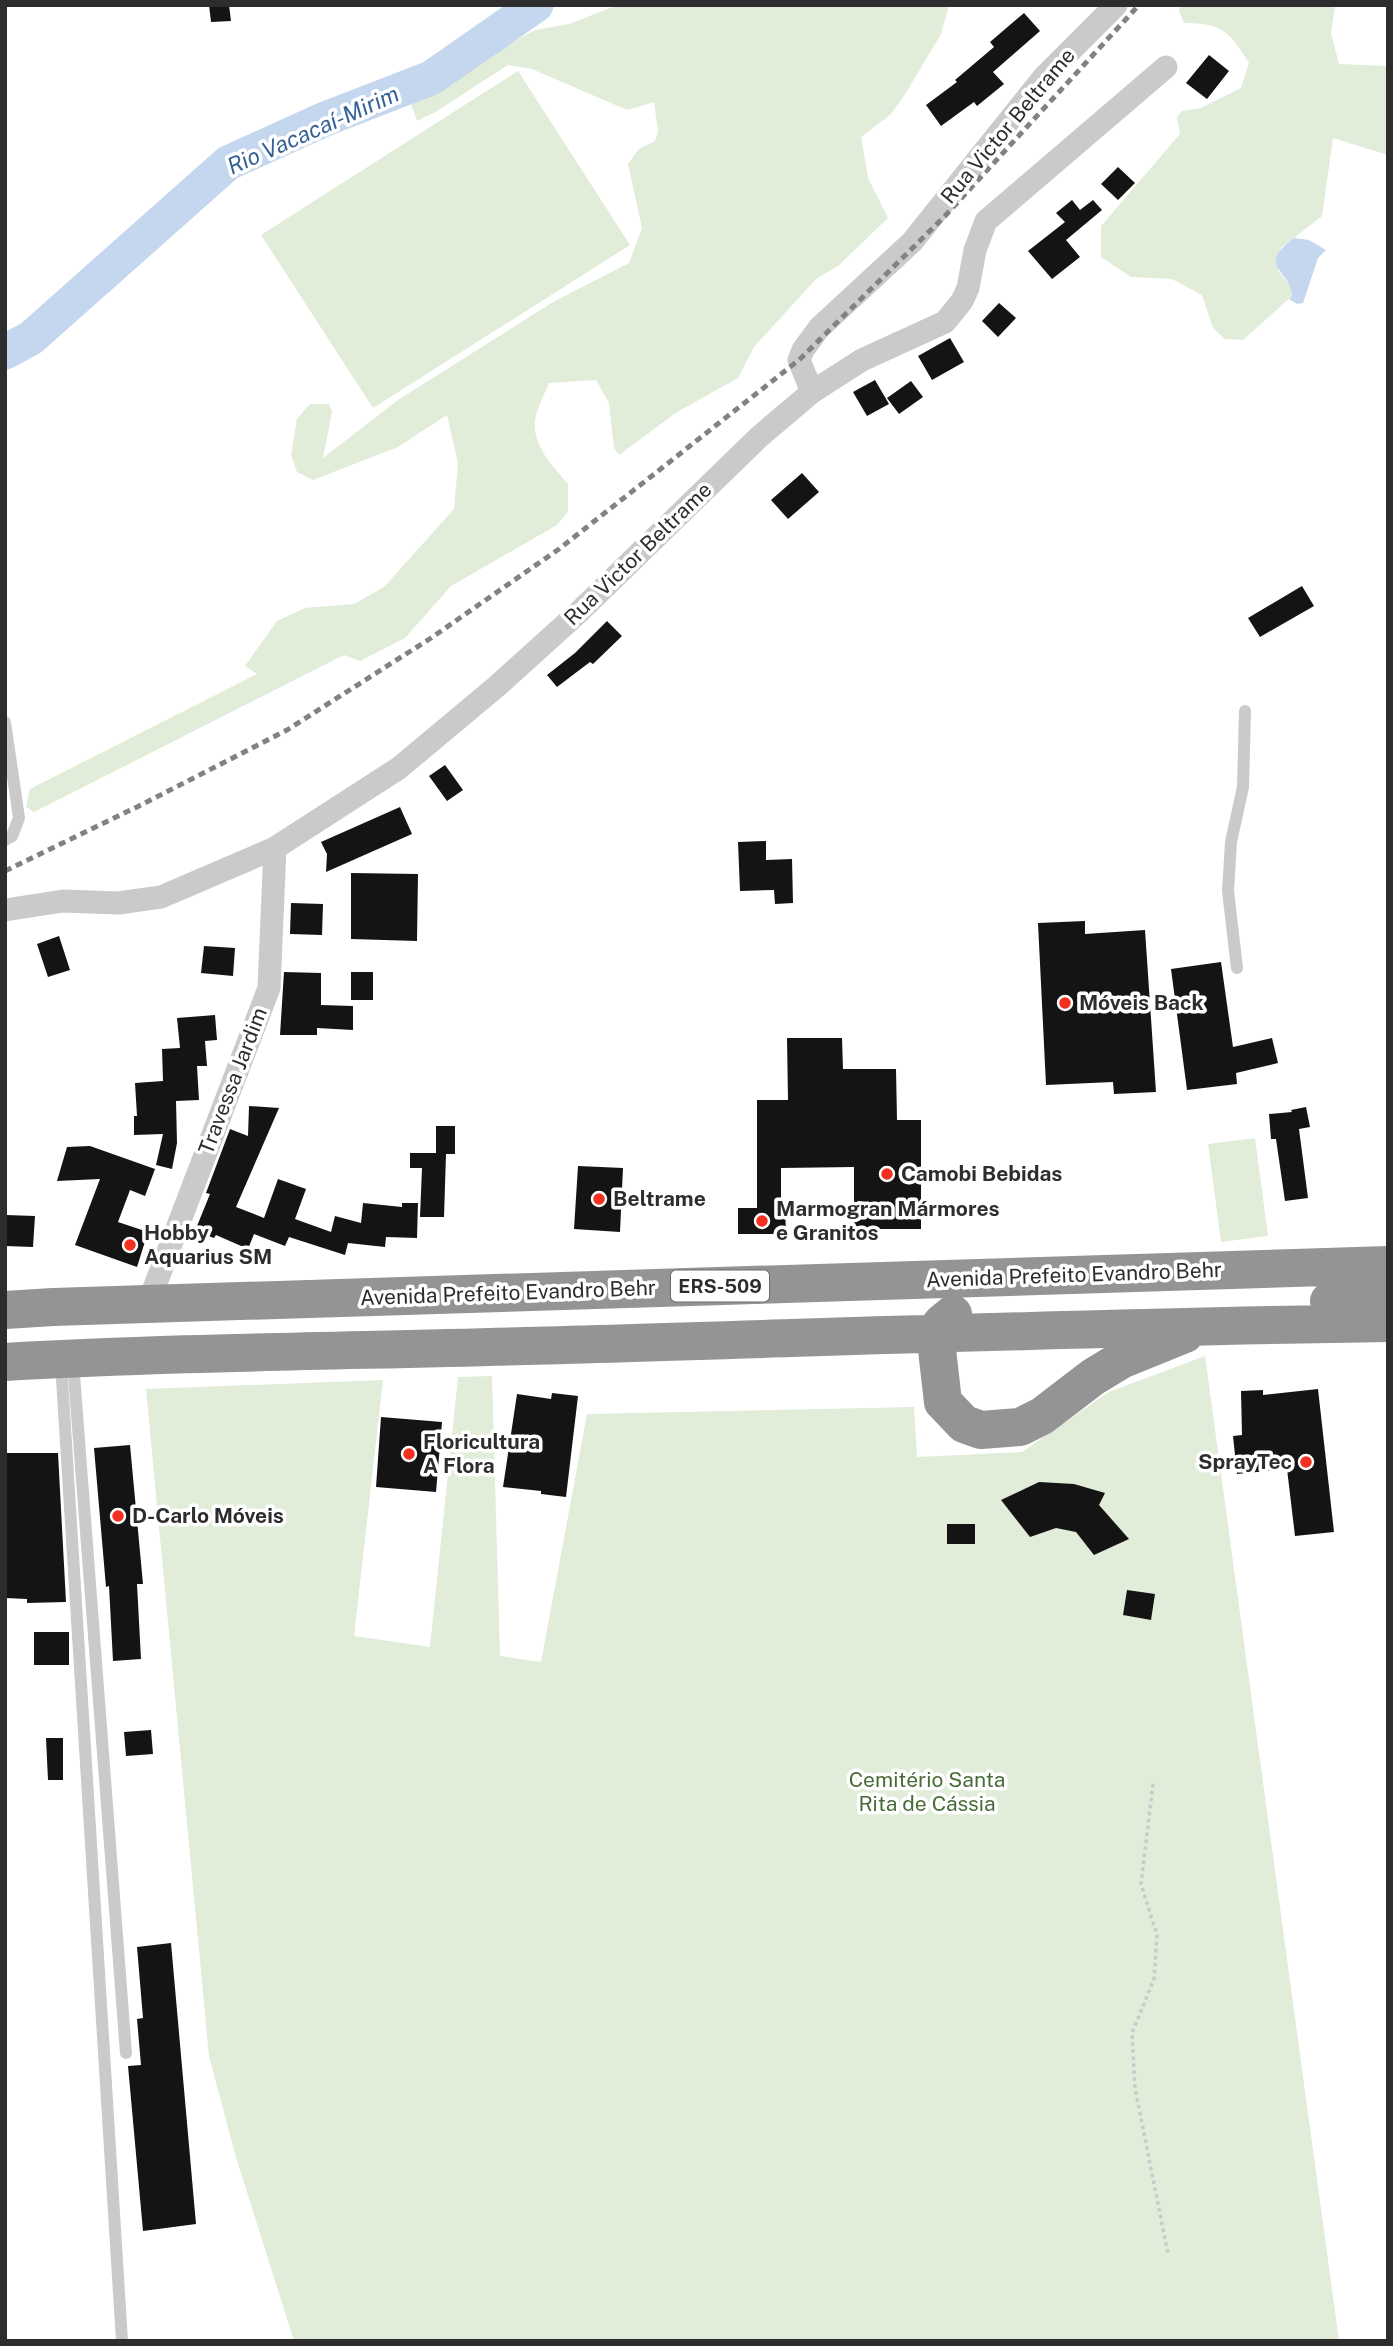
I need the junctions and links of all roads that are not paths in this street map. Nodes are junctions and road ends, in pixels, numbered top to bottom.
1 (1116, 5) edge
2 (1166, 67) dead end
3 (812, 392) junction
4 (1245, 711) dead end
5 (5, 722) edge
6 (5, 840) edge
7 (275, 848) junction
8 (5, 910) edge
9 (1237, 968) dead end
10 (1388, 1265) edge
11 (1388, 1295) edge
12 (148, 1304) junction
13 (5, 1311) edge
14 (1388, 1323) edge
15 (1206, 1325) junction
16 (935, 1332) junction
17 (67, 1359) junction
18 (5, 1362) edge
19 (126, 2053) dead end
20 (122, 2341) edge

1 - 3 street, Rua Victor Beltrame
2 - 3 street
3 - 7 street, Rua Victor Beltrame
4 - 9 lane
5 - 6 lane
7 - 8 street, Rua Victor Beltrame
7 - 12 street, Travessa Jardim
10 - 12 highway, Avenida Prefeito Evandro Behr / ERS-509
11 - 16 highway
12 - 13 highway, Avenida Prefeito Evandro Behr / ERS-509
14 - 15 highway
15 - 16 highway
15 - 16 highway
16 - 17 highway
17 - 18 highway
17 - 19 lane
17 - 20 lane

